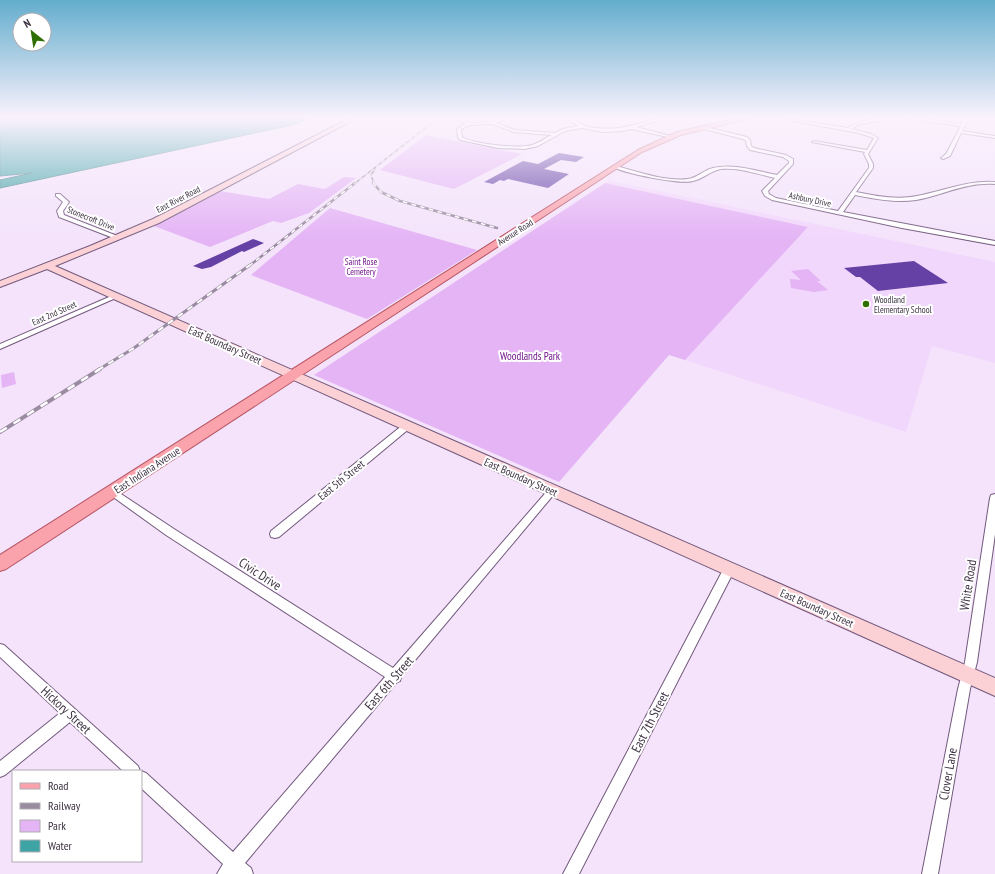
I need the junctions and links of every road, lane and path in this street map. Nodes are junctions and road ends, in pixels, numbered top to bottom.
1 (276, 159) edge
2 (629, 159) edge
3 (789, 159) edge
4 (868, 159) edge
5 (615, 168) junction
6 (778, 177) junction
7 (995, 183) edge
8 (853, 193) junction
9 (58, 195) dead end
10 (839, 213) junction
11 (118, 238) junction
12 (995, 243) edge
13 (48, 266) junction
14 (0, 284) edge
15 (116, 296) junction
16 (0, 347) edge
17 (294, 375) junction
18 (407, 426) junction
19 (552, 491) junction
20 (112, 492) junction
21 (995, 498) edge
22 (275, 534) dead end
23 (0, 564) edge
24 (729, 569) junction
25 (0, 649) edge
26 (967, 675) junction
27 (395, 677) junction
28 (995, 688) edge
29 (70, 713) junction
30 (0, 770) edge
31 (132, 770) edge
32 (142, 779) edge
33 (235, 871) edge
34 (571, 874) edge
35 (930, 874) edge

1 - 11 street, East River Road
2 - 5 main road, Avenue Road
3 - 6 street, Ashbury Drive
4 - 8 street
5 - 6 street
5 - 17 main road, Avenue Road
6 - 10 street, Ashbury Drive
7 - 8 street
8 - 10 street
9 - 11 street, Stonecroft Drive
10 - 12 street, Ashbury Drive
11 - 13 street, East River Road
13 - 14 street, East River Road
13 - 15 street, East Boundary Street
15 - 16 street, East 2nd Street
15 - 17 street, East Boundary Street
17 - 18 street, East Boundary Street
17 - 20 main road, East Indiana Avenue
18 - 19 street, East Boundary Street
18 - 22 street, East 5th Street
19 - 24 street, East Boundary Street
19 - 27 street, East 6th Street
20 - 23 main road, East Indiana Avenue
20 - 27 street, Civic Drive
21 - 26 street, White Road
24 - 26 street, East Boundary Street
24 - 34 street, East 7th Street
25 - 29 street, Hickory Street
26 - 28 street, East Boundary Street
26 - 35 street, Clover Lane
27 - 33 street, East 6th Street
29 - 30 street
29 - 31 street, Hickory Street
32 - 33 street

